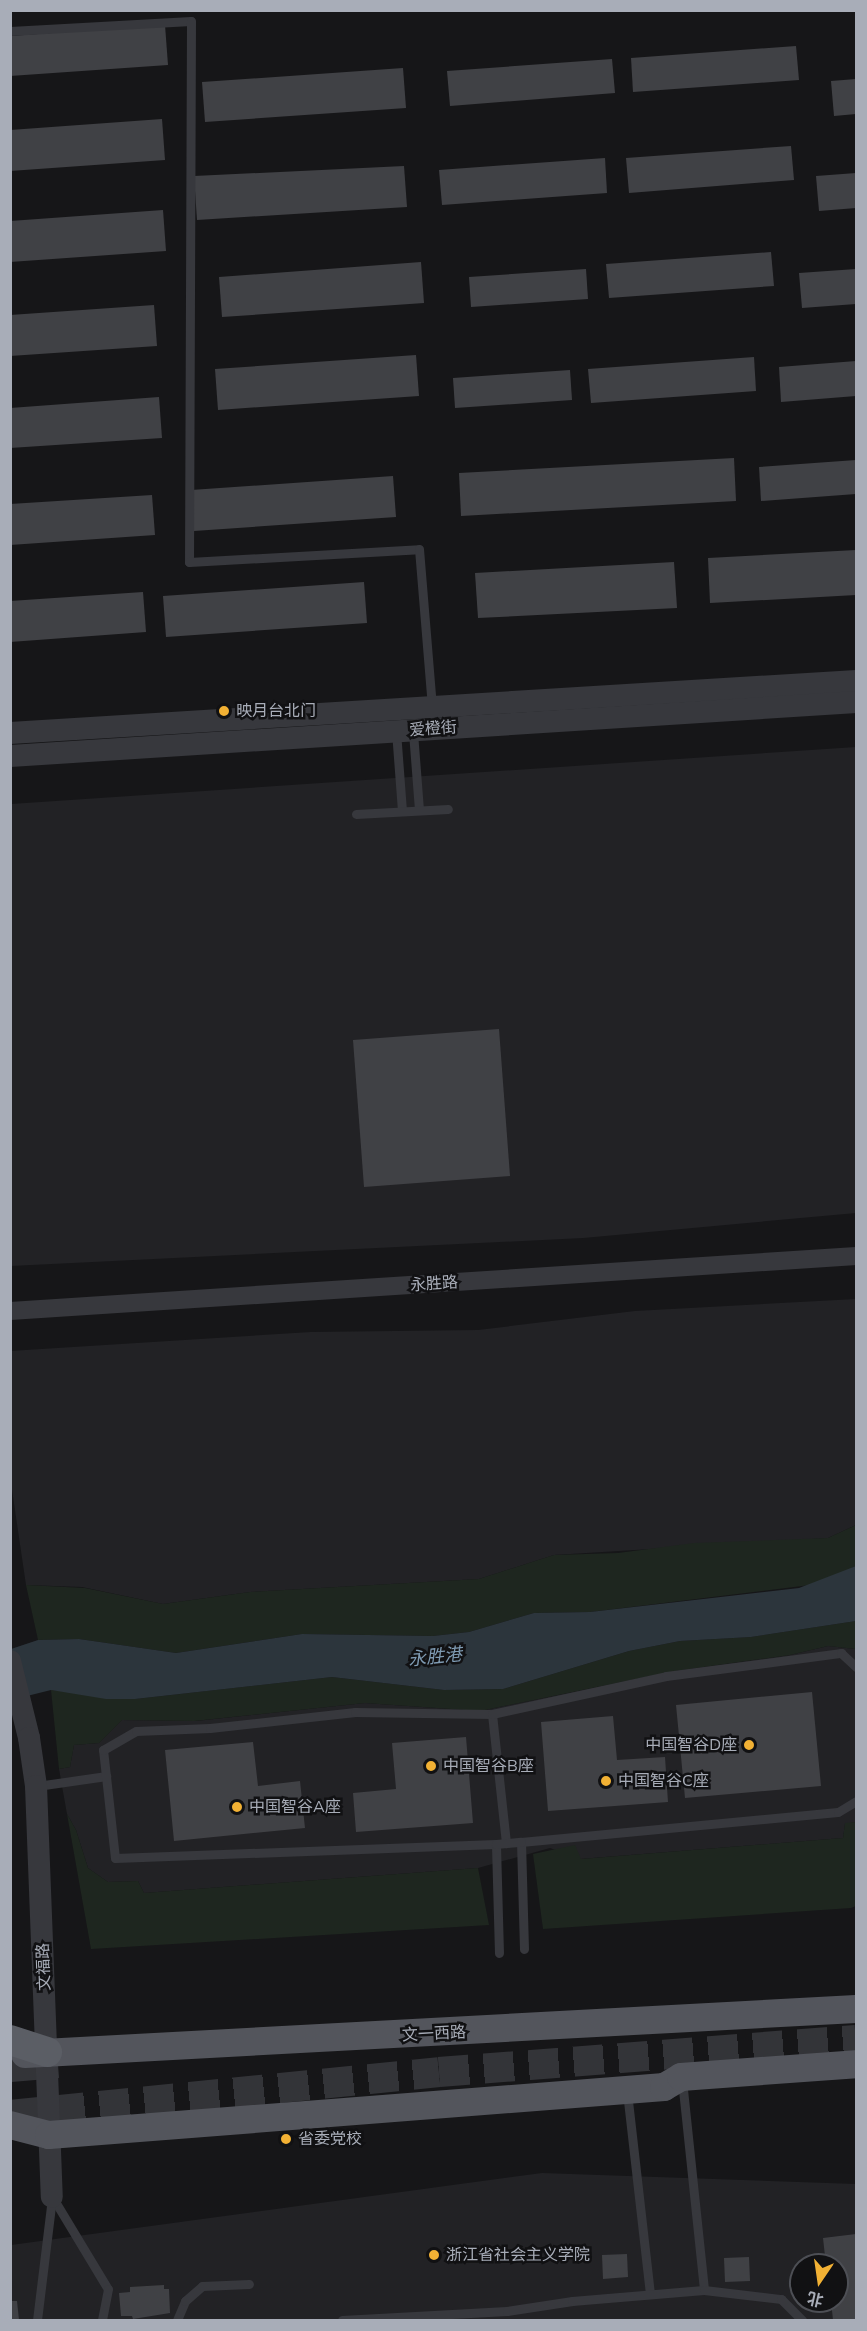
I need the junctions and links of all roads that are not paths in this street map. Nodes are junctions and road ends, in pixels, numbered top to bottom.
1 (10, 31) edge
2 (856, 681) edge
3 (856, 702) edge
4 (432, 707) junction
5 (404, 731) junction
6 (10, 733) edge
7 (10, 756) edge
8 (448, 809) dead end
9 (419, 810) junction
10 (402, 811) junction
11 (356, 814) dead end
12 (856, 1257) edge
13 (10, 1311) edge
14 (10, 1661) edge
15 (856, 1667) edge
16 (492, 1714) junction
17 (106, 1776) junction
18 (36, 1786) junction
19 (856, 1801) edge
20 (521, 1842) junction
21 (501, 1843) junction
22 (524, 1949) dead end
23 (499, 1953) dead end
24 (856, 2009) edge
25 (10, 2040) edge
26 (47, 2052) junction
27 (10, 2056) edge
28 (856, 2064) edge
29 (681, 2077) junction
30 (627, 2090) junction
31 (10, 2126) edge
32 (50, 2135) junction
33 (10, 2138) edge
34 (52, 2197) junction
35 (249, 2284) dead end
36 (704, 2290) junction
37 (650, 2293) junction
38 (507, 2316) edge
39 (37, 2320) edge
40 (102, 2320) edge
41 (177, 2320) edge
42 (342, 2320) edge
43 (802, 2320) edge

1 - 4 lane
2 - 4 street, 爱橙街
3 - 5 street, 爱橙街
4 - 6 street, 爱橙街
5 - 7 street, 爱橙街
5 - 9 lane
5 - 10 lane
8 - 9 lane
9 - 10 lane
10 - 11 lane
12 - 13 street, 永胜路
14 - 18 street, 文福路
15 - 16 lane
16 - 17 lane
16 - 21 lane
17 - 18 lane
17 - 21 lane
18 - 26 street, 文福路
19 - 20 lane
20 - 21 lane
20 - 22 lane
21 - 23 lane
24 - 26 main road, 文一西路
25 - 26 highway
26 - 27 main road, 文一西路
26 - 32 street, 文福路
28 - 29 main road
29 - 30 main road
29 - 36 lane
30 - 32 main road
30 - 37 lane
31 - 32 main road
32 - 33 main road
32 - 34 street, 文福路
34 - 39 lane
34 - 40 lane
35 - 41 lane
36 - 37 lane
36 - 43 lane
37 - 38 lane
38 - 42 lane

